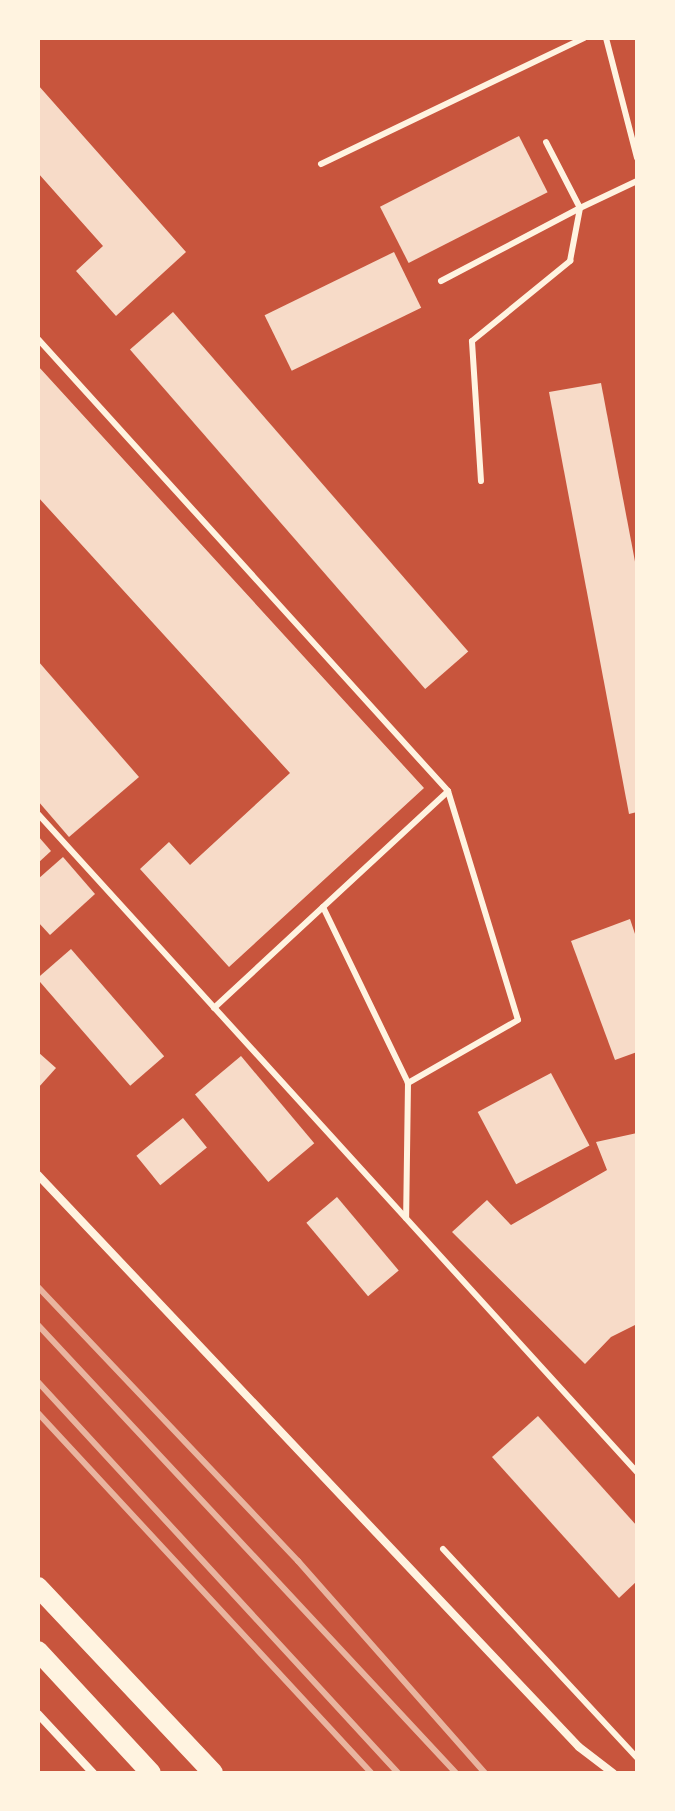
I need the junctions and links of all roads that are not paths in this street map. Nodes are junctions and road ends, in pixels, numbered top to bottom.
1 (584, 38) edge
2 (606, 38) edge
3 (546, 142) dead end
4 (637, 158) edge
5 (321, 164) dead end
6 (637, 181) edge
7 (580, 208) junction
8 (441, 281) dead end
9 (38, 339) edge
10 (481, 481) dead end
11 (448, 791) junction
12 (38, 814) edge
13 (323, 907) junction
14 (214, 1008) junction
15 (408, 1083) junction
16 (38, 1175) edge
17 (406, 1218) junction
18 (637, 1472) edge
19 (443, 1549) dead end
20 (38, 1587) edge
21 (38, 1651) edge
22 (38, 1714) edge
23 (637, 1758) edge
24 (93, 1773) edge
25 (151, 1773) edge
26 (213, 1773) edge
27 (613, 1773) edge

1 - 5 lane
2 - 4 lane
3 - 7 lane
6 - 7 lane
7 - 8 lane
7 - 10 lane
9 - 11 lane
11 - 13 lane
11 - 15 lane
12 - 14 lane
13 - 14 lane
13 - 15 lane
14 - 17 lane
15 - 17 lane
16 - 27 street
17 - 18 lane
19 - 23 lane
20 - 26 main road
21 - 25 main road
22 - 24 street

